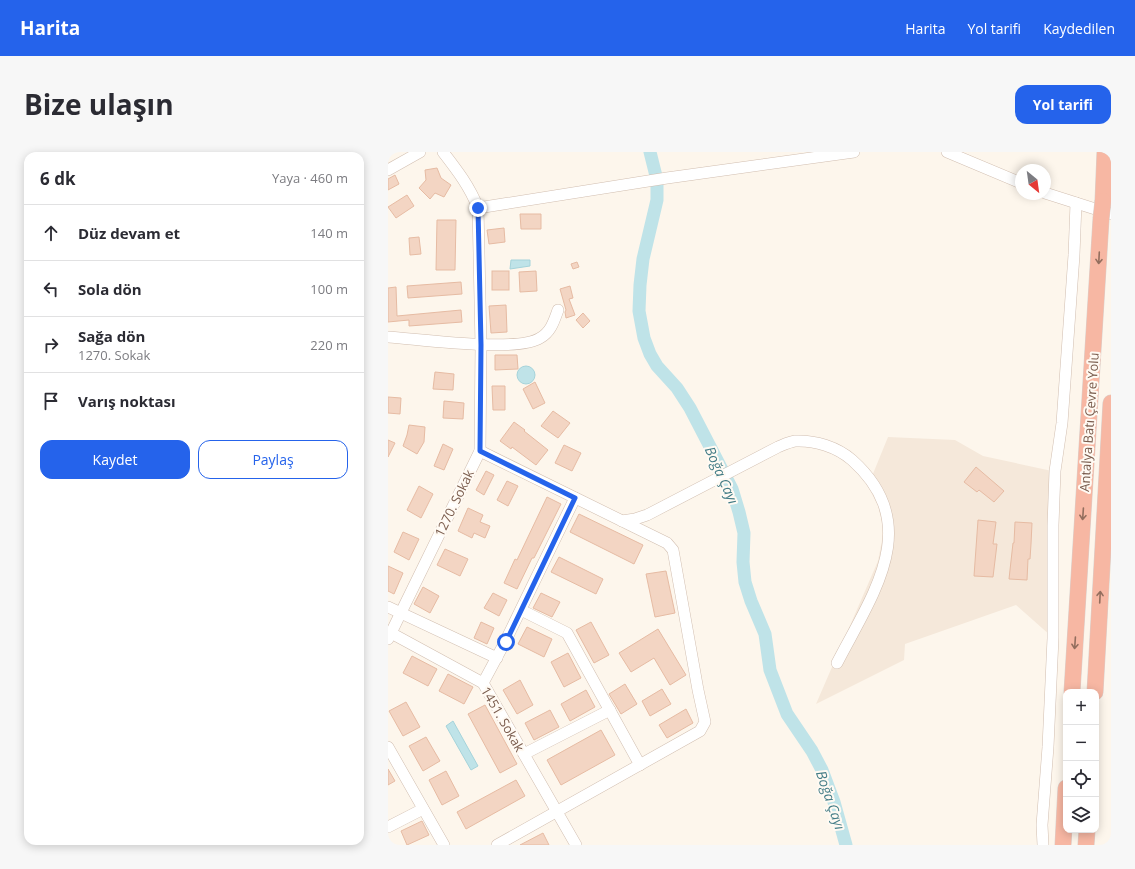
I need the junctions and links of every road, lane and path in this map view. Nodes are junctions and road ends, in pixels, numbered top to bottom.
1 (420, 152) edge
2 (443, 152) edge
3 (854, 152) edge
4 (947, 152) edge
5 (1105, 152) edge
6 (388, 170) edge
7 (1015, 180) edge
8 (1051, 195) edge
9 (1076, 203) junction
10 (478, 208) junction
11 (1105, 212) edge
12 (558, 310) dead end
13 (388, 337) edge
14 (481, 345) junction
15 (1111, 403) edge
16 (480, 451) junction
17 (575, 498) junction
18 (621, 521) junction
19 (388, 607) edge
20 (521, 610) junction
21 (401, 613) junction
22 (390, 636) edge
23 (497, 658) junction
24 (837, 663) dead end
25 (483, 683) junction
26 (1072, 689) edge
27 (1095, 689) edge
28 (610, 710) junction
29 (388, 747) edge
30 (524, 754) junction
31 (640, 764) junction
32 (1065, 797) edge
33 (423, 809) junction
34 (557, 811) junction
35 (388, 827) edge
36 (1087, 833) edge
37 (444, 845) edge
38 (497, 845) edge
39 (576, 845) edge
40 (1043, 845) edge
41 (1062, 845) edge
42 (1086, 845) edge

1 - 6 street
2 - 10 street, 1270. Sokak
3 - 10 street
4 - 7 street
5 - 11 highway, Antalya Batı Çevre Yolu
8 - 9 street
9 - 11 street
9 - 40 street
10 - 14 street, 1270. Sokak
11 -> 26 highway, Antalya Batı Çevre Yolu
12 - 14 street
13 - 14 street
14 - 16 street, 1270. Sokak
27 -> 15 highway
16 - 17 street
16 - 21 street, 1270. Sokak
17 - 18 street
17 - 20 street
18 - 24 street
18 - 31 street
19 - 21 street
20 - 23 street
20 - 28 street
21 - 22 street, 1270. Sokak
21 - 23 street
22 - 25 street, 1451. Sokak
23 - 25 street
25 - 30 street, 1451. Sokak
28 - 30 street
28 - 31 street
29 - 33 street
30 - 34 street, 1451. Sokak
31 - 34 street
32 - 41 highway
33 - 35 street
33 - 37 street
34 - 38 street
34 - 39 street, 1451. Sokak
36 - 42 highway

